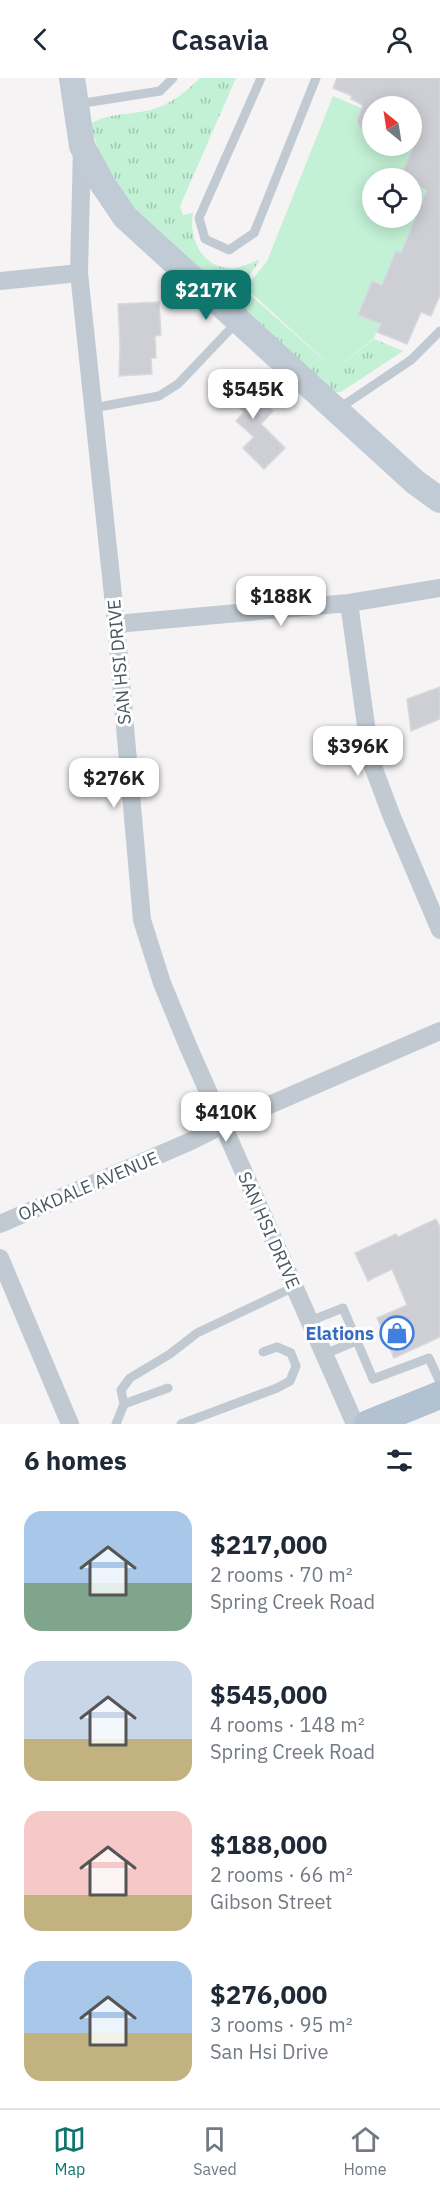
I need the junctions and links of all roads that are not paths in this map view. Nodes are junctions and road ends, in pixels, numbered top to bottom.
1 (72, 78) edge
2 (173, 78) edge
3 (261, 78) edge
4 (316, 78) edge
5 (76, 105) junction
6 (82, 146) junction
7 (79, 273) junction
8 (0, 280) edge
9 (238, 321) junction
10 (440, 330) edge
11 (93, 408) junction
12 (337, 410) junction
13 (440, 500) edge
14 (440, 588) edge
15 (349, 603) junction
16 (116, 624) junction
17 (440, 930) edge
18 (440, 1031) edge
19 (223, 1125) junction
20 (0, 1224) edge
21 (0, 1258) edge
22 (294, 1287) junction
23 (310, 1321) junction
24 (356, 1341) junction
25 (263, 1352) dead end
26 (325, 1354) junction
27 (440, 1382) edge
28 (168, 1388) dead end
29 (440, 1395) edge
30 (124, 1404) junction
31 (70, 1424) edge
32 (116, 1424) edge
33 (181, 1424) edge
34 (356, 1424) edge
35 (368, 1424) edge

1 - 5 street
2 - 5 lane
3 - 4 lane
5 - 6 street
6 - 7 street, SAN HSI DRIVE
6 - 9 street
7 - 8 street
7 - 11 street, SAN HSI DRIVE
9 - 11 lane
9 - 12 street
10 - 12 lane
11 - 16 street, SAN HSI DRIVE
12 - 13 street
14 - 15 street
15 - 16 street
15 - 17 street
16 - 19 street, SAN HSI DRIVE
18 - 19 street, OAKDALE AVENUE
19 - 20 street, OAKDALE AVENUE
19 - 22 street, SAN HSI DRIVE
21 - 31 street
22 - 23 street, SAN HSI DRIVE
22 - 30 lane
23 - 24 lane
23 - 26 street, SAN HSI DRIVE
24 - 26 lane
24 - 27 lane
25 - 33 lane
26 - 34 street, SAN HSI DRIVE
28 - 30 lane
29 - 35 main road
30 - 32 lane

